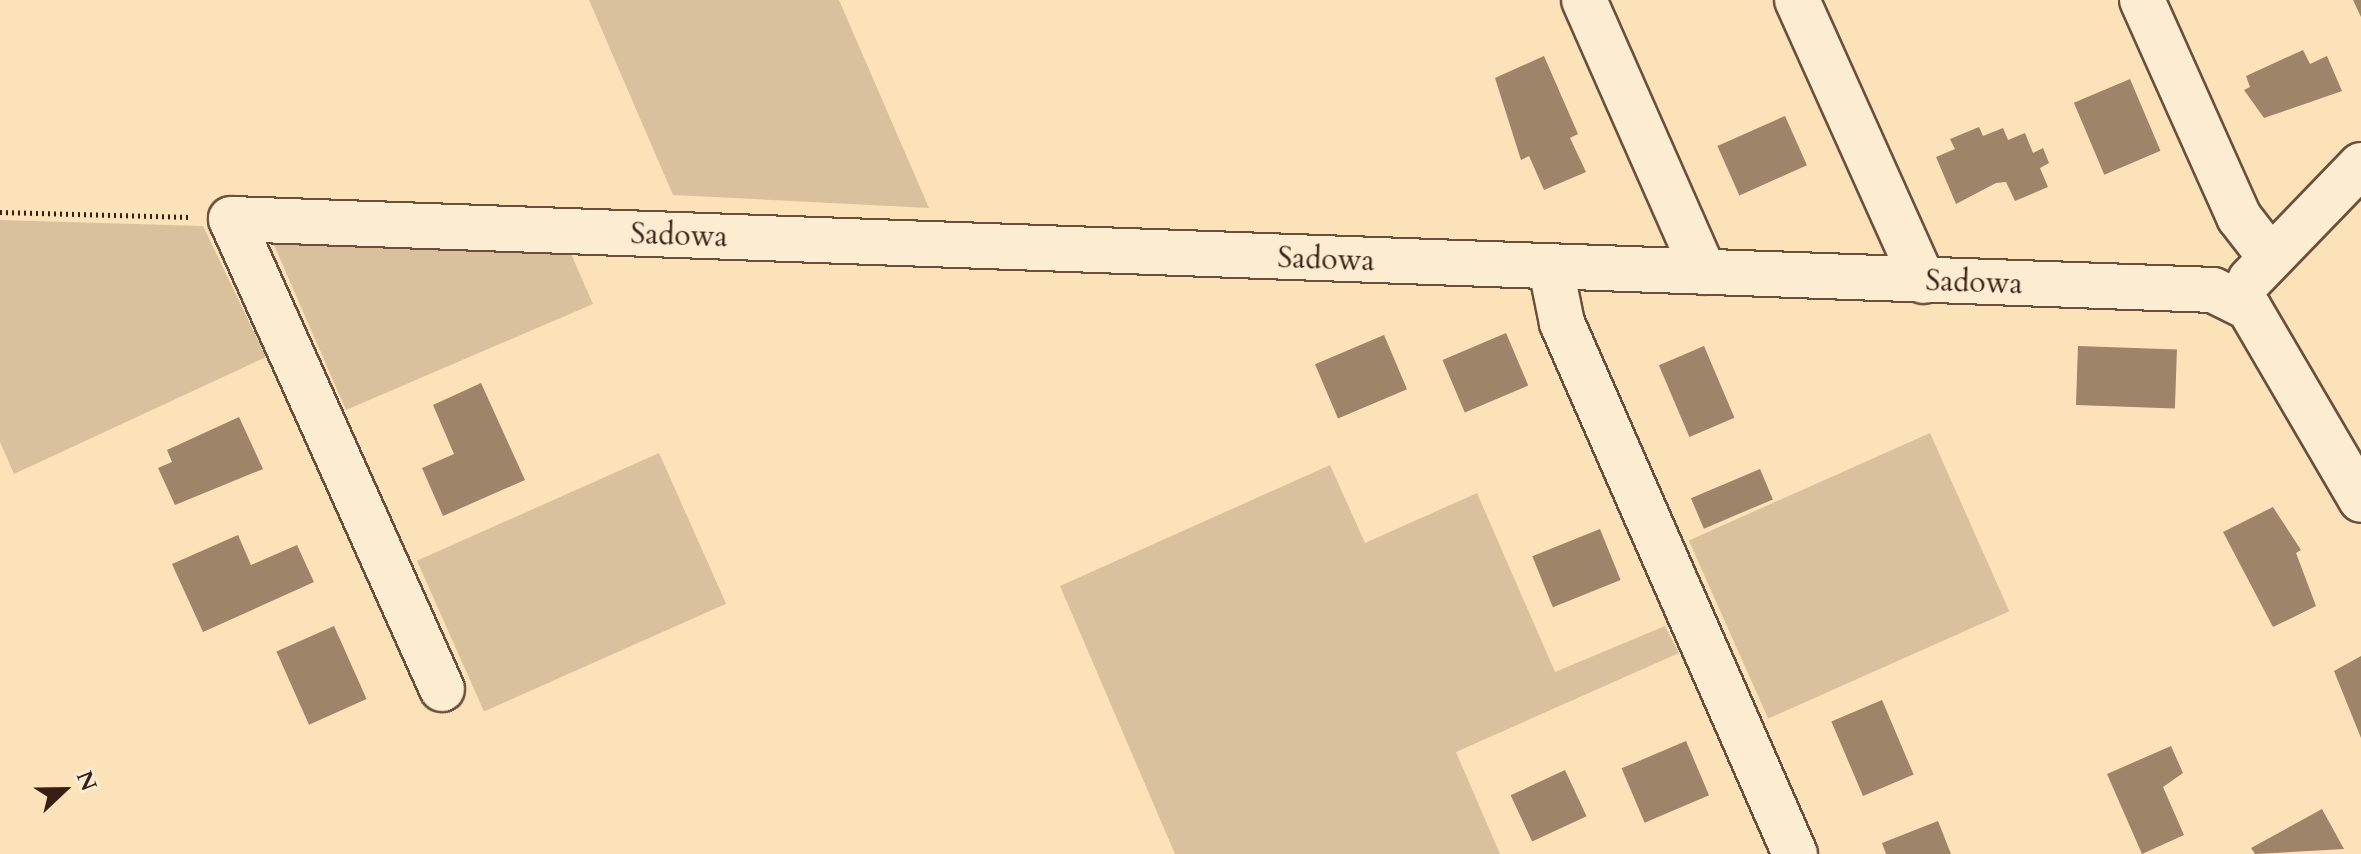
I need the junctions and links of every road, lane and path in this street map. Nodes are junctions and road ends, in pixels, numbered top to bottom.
1 (1584, 0) edge
2 (1797, 0) edge
3 (2142, 0) edge
4 (2361, 165) edge
5 (0, 212) edge
6 (231, 219) junction
7 (2270, 257) junction
8 (1551, 269) junction
9 (1704, 272) junction
10 (1923, 281) junction
11 (2238, 299) junction
12 (2361, 500) edge
13 (442, 689) dead end
14 (1795, 854) edge

1 - 9 street
2 - 10 street
3 - 7 street
4 - 7 street
5 - 6 path
6 - 8 street, Sadowa
6 - 13 street
7 - 11 street
8 - 9 street, Sadowa
8 - 14 street
9 - 10 street, Sadowa
10 - 11 street, Sadowa
11 - 12 street

